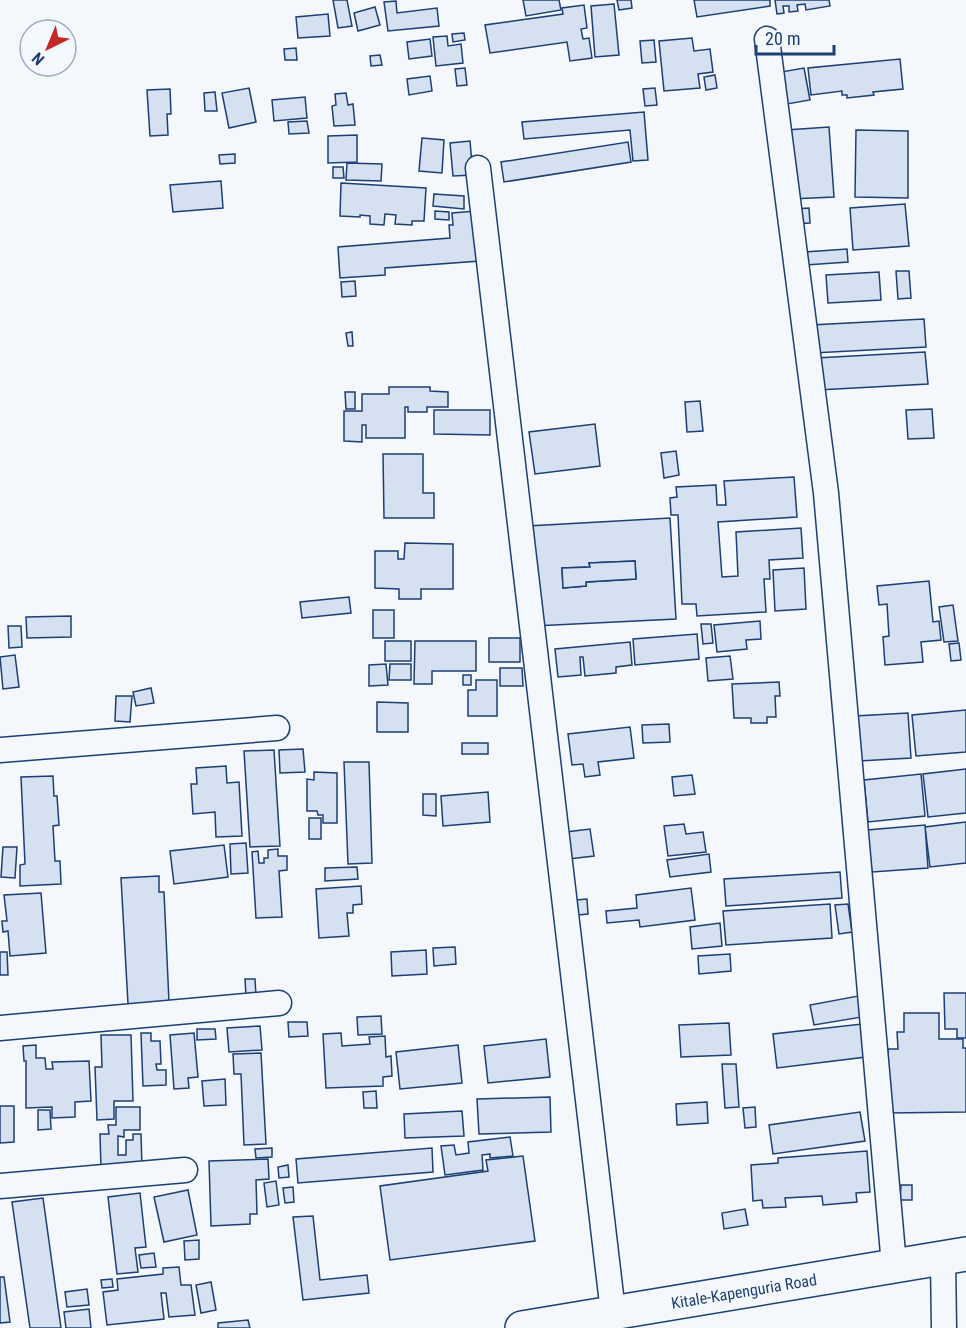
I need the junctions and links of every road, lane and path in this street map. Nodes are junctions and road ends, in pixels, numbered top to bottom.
1 (767, 39) dead end
2 (478, 168) dead end
3 (277, 728) dead end
4 (0, 750) edge
5 (279, 1003) dead end
6 (0, 1028) edge
7 (185, 1170) dead end
8 (0, 1186) edge
9 (955, 1256) edge
10 (894, 1265) junction
11 (612, 1312) junction
12 (522, 1328) edge
13 (944, 1328) edge

1 - 10 street
2 - 11 street
3 - 4 street
5 - 6 street
7 - 8 street
9 - 10 highway, Kitale-Kapenguria Road
9 - 13 street
10 - 11 highway, Kitale-Kapenguria Road
11 - 12 highway, Kitale-Kapenguria Road

